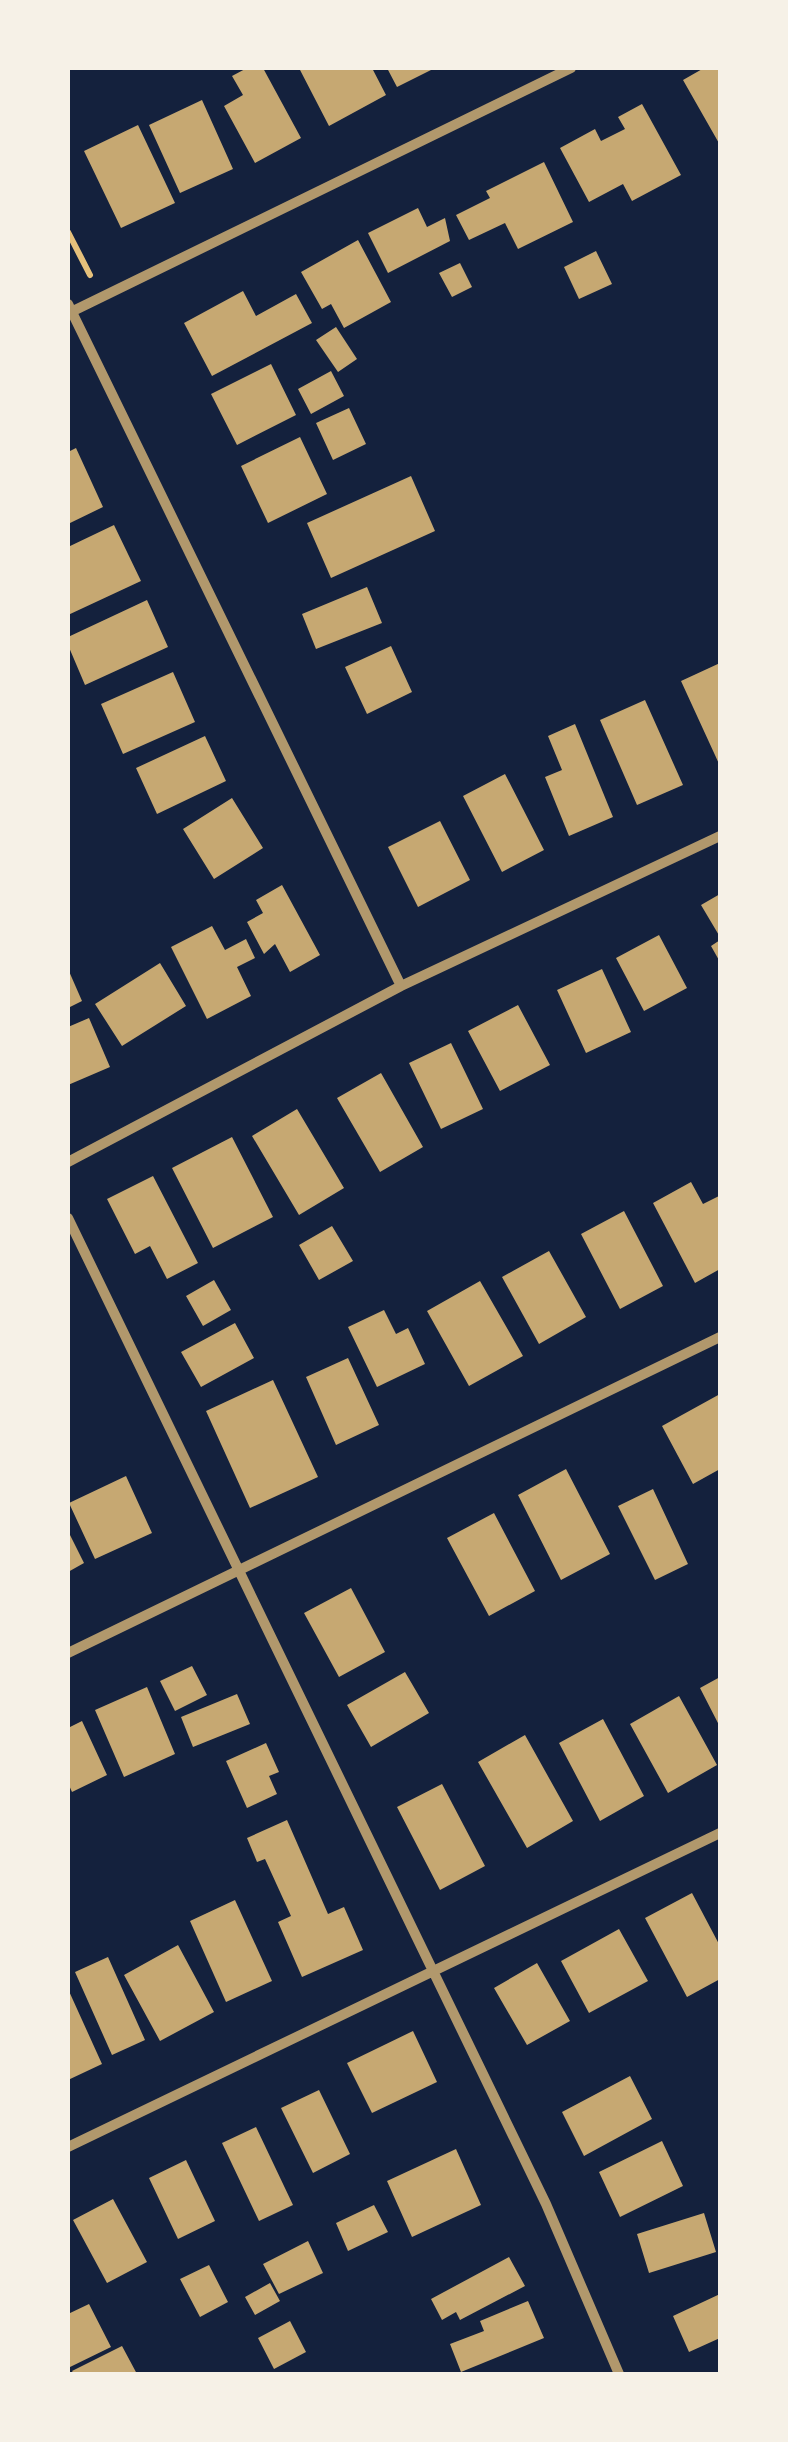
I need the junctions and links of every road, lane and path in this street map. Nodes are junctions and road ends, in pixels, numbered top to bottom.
1 (571, 68) edge
2 (68, 232) edge
3 (106, 267) dead end
4 (69, 308) edge
5 (720, 836) edge
6 (401, 986) junction
7 (68, 1162) edge
8 (68, 1218) edge
9 (720, 1337) edge
10 (240, 1569) junction
11 (68, 1653) edge
12 (720, 1833) edge
13 (434, 1970) junction
14 (68, 2147) edge
15 (619, 2374) edge

1 - 4 street
2 - 3 path
4 - 6 street
5 - 6 street
6 - 7 street
8 - 10 street
9 - 10 street
10 - 11 street
10 - 13 street
12 - 13 street
13 - 14 street
13 - 15 street

